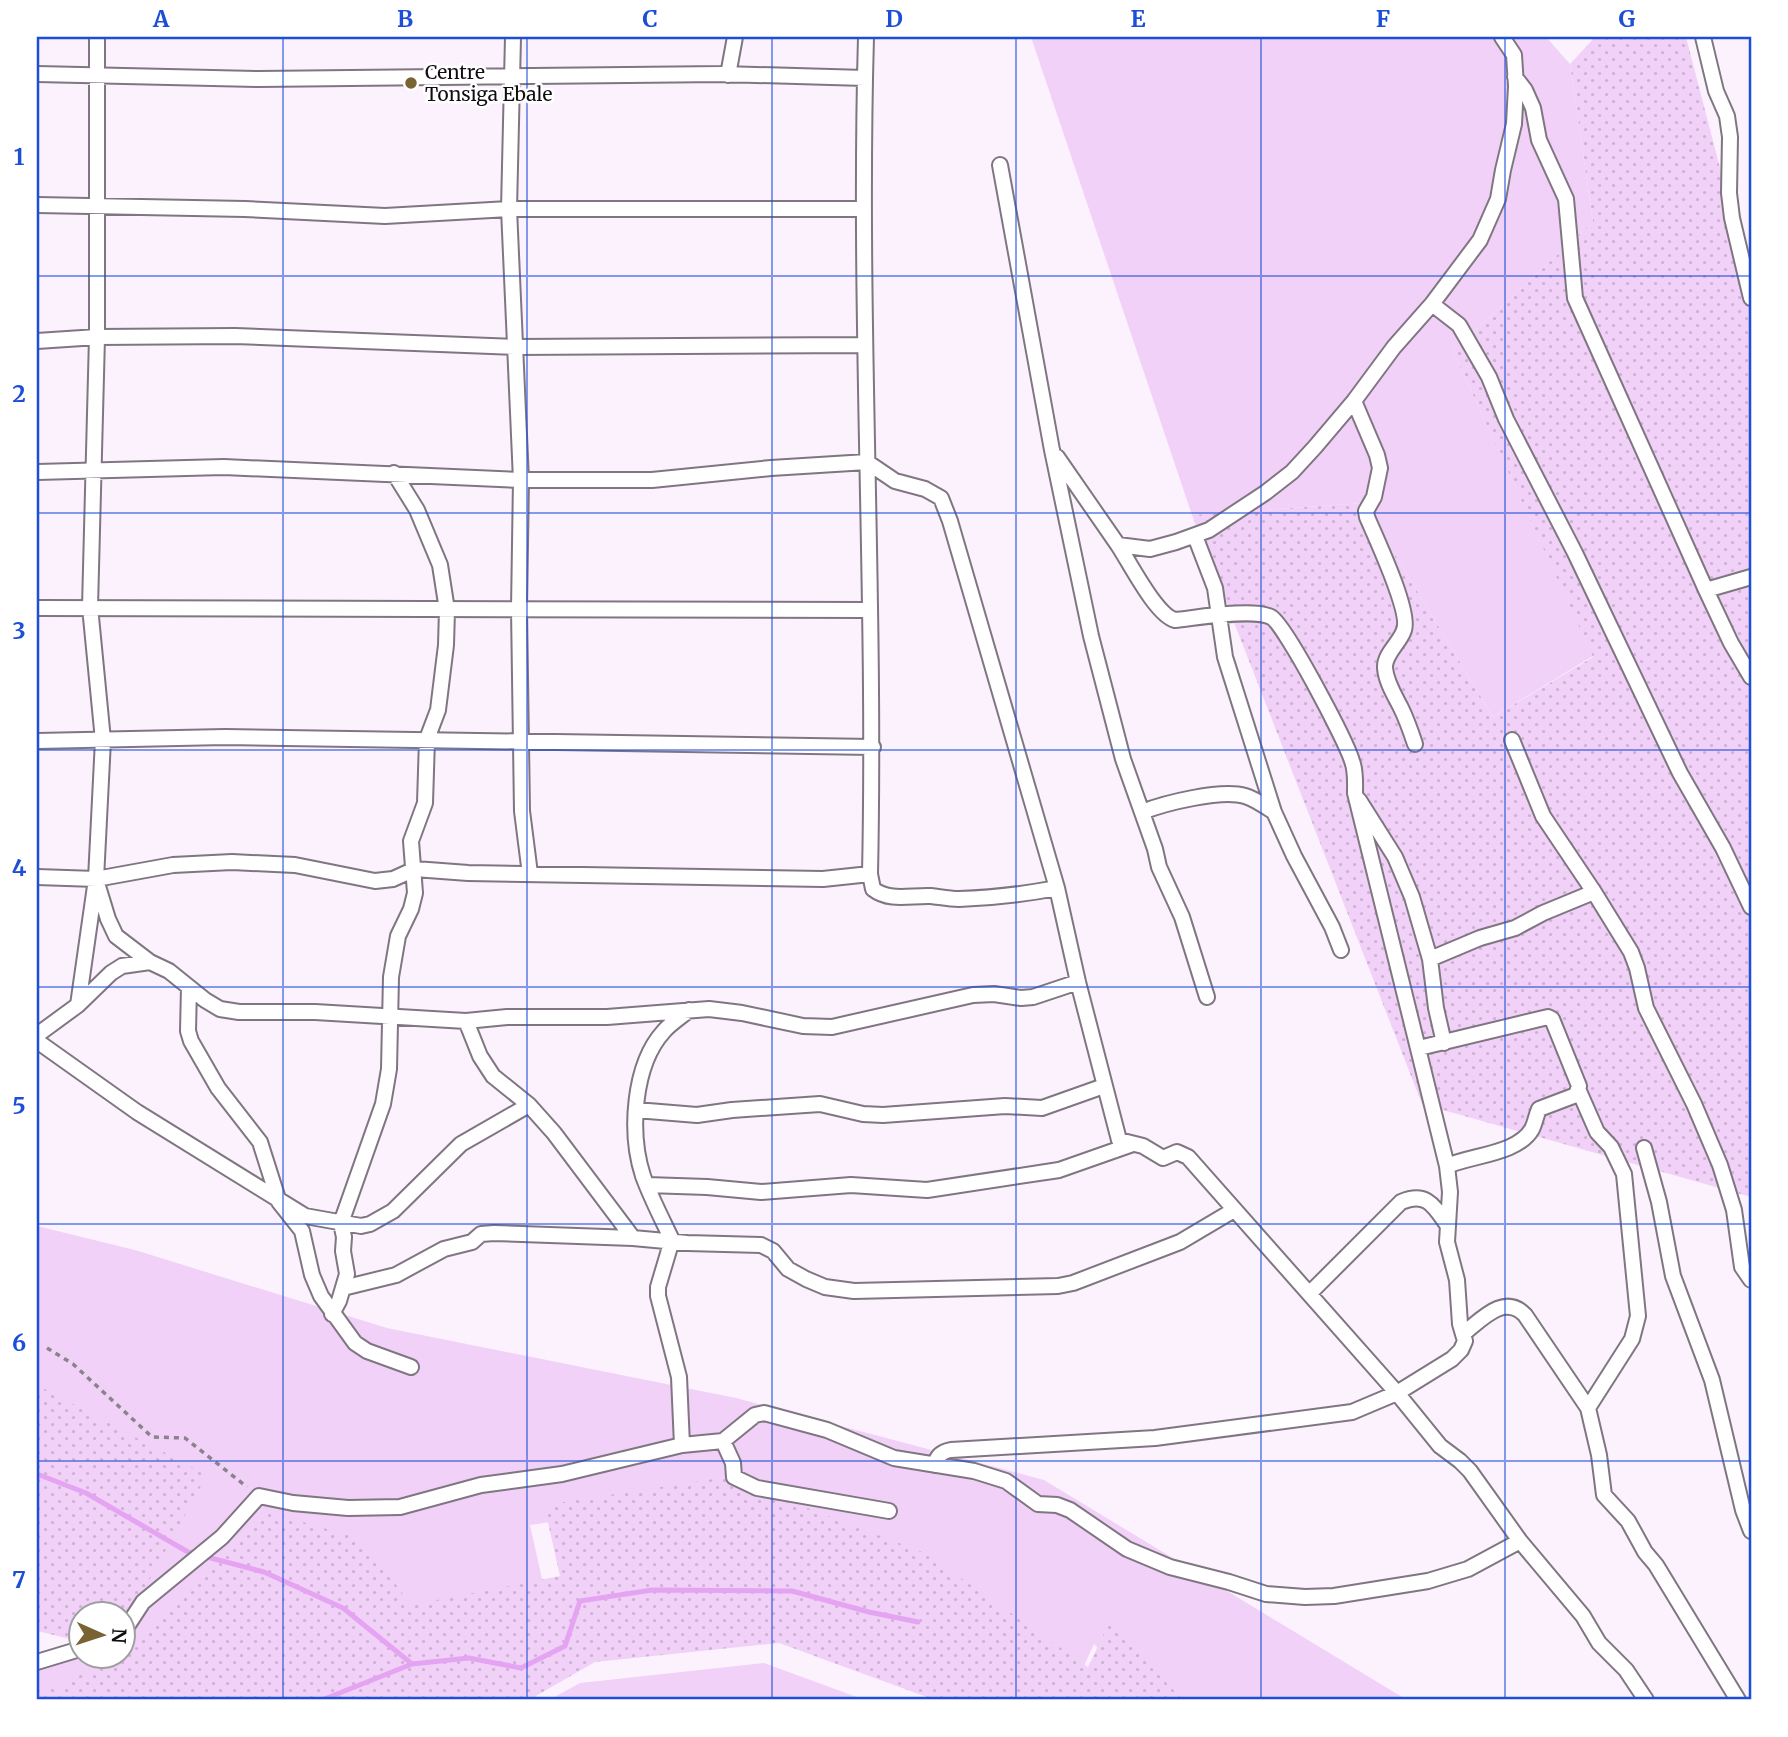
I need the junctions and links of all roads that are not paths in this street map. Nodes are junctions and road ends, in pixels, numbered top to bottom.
1 (97, 37) edge
2 (513, 37) edge
3 (735, 37) edge
4 (866, 37) edge
5 (1502, 37) edge
6 (1703, 37) edge
7 (37, 75) edge
8 (728, 75) junction
9 (97, 76) junction
10 (512, 76) junction
11 (1515, 77) junction
12 (865, 78) junction
13 (1000, 164) dead end
14 (37, 205) edge
15 (97, 206) junction
16 (509, 209) junction
17 (864, 209) junction
18 (1751, 298) edge
19 (1432, 304) junction
20 (97, 337) junction
21 (37, 341) edge
22 (865, 345) junction
23 (516, 347) junction
24 (1354, 401) junction
25 (1052, 450) junction
26 (867, 462) junction
27 (93, 470) junction
28 (37, 472) edge
29 (394, 473) junction
30 (521, 480) junction
31 (1195, 536) junction
32 (1118, 545) junction
33 (1751, 577) edge
34 (1706, 590) junction
35 (90, 607) junction
36 (37, 608) edge
37 (447, 610) junction
38 (519, 610) junction
39 (870, 610) junction
40 (1221, 615) junction
41 (1751, 677) edge
42 (427, 739) junction
43 (103, 740) junction
44 (1512, 740) dead end
45 (37, 741) edge
46 (522, 742) junction
47 (1415, 744) dead end
48 (873, 747) junction
49 (1355, 793) junction
50 (1274, 811) junction
51 (1142, 812) junction
52 (415, 869) junction
53 (530, 874) junction
54 (870, 874) junction
55 (37, 877) edge
56 (96, 879) junction
57 (1057, 888) junction
58 (1594, 892) junction
59 (1751, 907) edge
60 (1340, 950) dead end
61 (1430, 959) junction
62 (150, 962) junction
63 (1078, 982) junction
64 (189, 987) junction
65 (1208, 997) dead end
66 (78, 1005) junction
67 (689, 1010) junction
68 (391, 1016) junction
69 (467, 1021) junction
70 (37, 1035) edge
71 (37, 1041) edge
72 (1444, 1043) junction
73 (1419, 1048) junction
74 (1104, 1086) junction
75 (1579, 1091) junction
76 (529, 1105) junction
77 (636, 1110) junction
78 (1133, 1144) junction
79 (1643, 1148) dead end
80 (1447, 1166) junction
81 (647, 1185) junction
82 (279, 1202) junction
83 (1234, 1210) junction
84 (341, 1223) junction
85 (1448, 1226) junction
86 (633, 1238) junction
87 (672, 1240) junction
88 (1750, 1283) edge
89 (343, 1288) junction
90 (1310, 1293) junction
91 (332, 1314) junction
92 (1463, 1334) junction
93 (411, 1367) dead end
94 (1398, 1394) junction
95 (1588, 1408) junction
96 (723, 1441) junction
97 (682, 1445) junction
98 (935, 1465) junction
99 (889, 1511) dead end
100 (1751, 1531) edge
101 (1520, 1541) junction
102 (136, 1612) edge
103 (66, 1653) edge
104 (37, 1662) edge
105 (1646, 1700) edge
106 (1738, 1700) edge

1 - 9 street
2 - 10 street
3 - 8 street
4 - 12 street
5 - 11 street
6 - 18 street
7 - 9 street
8 - 10 street
8 - 12 street
9 - 10 street
9 - 15 street
10 - 16 street
11 - 19 street
11 - 34 street
12 - 17 street
13 - 25 street
14 - 15 street
15 - 16 street
15 - 20 street
16 - 17 street
16 - 23 street
17 - 22 street
19 - 24 street
19 - 59 street
20 - 21 street
20 - 23 street
20 - 27 street
22 - 23 street
22 - 26 street
23 - 30 street
24 - 31 street
24 - 47 street
25 - 32 street
25 - 51 street
26 - 30 street
26 - 39 street
26 - 57 street
27 - 28 street
27 - 29 street
27 - 35 street
29 - 30 street
29 - 37 street
30 - 38 street
31 - 32 street
31 - 40 street
32 - 40 street
33 - 34 street
34 - 41 street
35 - 36 street
35 - 37 street
35 - 43 street
37 - 38 street
37 - 42 street
38 - 39 street
38 - 46 street
39 - 48 street
40 - 49 street
40 - 50 street
42 - 43 street
42 - 46 street
42 - 52 street
43 - 45 street
43 - 56 street
44 - 58 street
46 - 48 street
46 - 53 street
48 - 54 street
49 - 61 street
49 - 73 street
50 - 51 street
50 - 60 street
51 - 65 street
52 - 53 street
52 - 56 street
52 - 68 street
53 - 54 street
54 - 57 street
55 - 56 street
56 - 62 street
56 - 66 street
57 - 63 street
58 - 61 street
58 - 88 street
61 - 72 street
62 - 64 street
62 - 66 street
63 - 67 street
63 - 74 street
64 - 68 street
64 - 82 street
66 - 70 street
67 - 69 street
67 - 77 street
68 - 69 street
68 - 84 street
69 - 76 street
71 - 82 street
72 - 73 street
72 - 75 street
73 - 80 street
74 - 77 street
74 - 78 street
75 - 80 street
75 - 95 street
76 - 84 street
76 - 86 street
77 - 81 street
78 - 81 street
78 - 83 street
79 - 100 street
80 - 85 street
81 - 87 street
82 - 84 street
82 - 91 street
83 - 87 street
83 - 90 street
84 - 89 street
85 - 90 street
85 - 92 street
86 - 87 street
86 - 89 street
87 - 97 street
89 - 91 street
90 - 94 street
91 - 93 street
92 - 94 street
92 - 95 street
94 - 98 street
94 - 101 street
95 - 106 street
96 - 97 street
96 - 98 street
96 - 99 street
97 - 102 street
98 - 101 street
101 - 105 street
103 - 104 street

